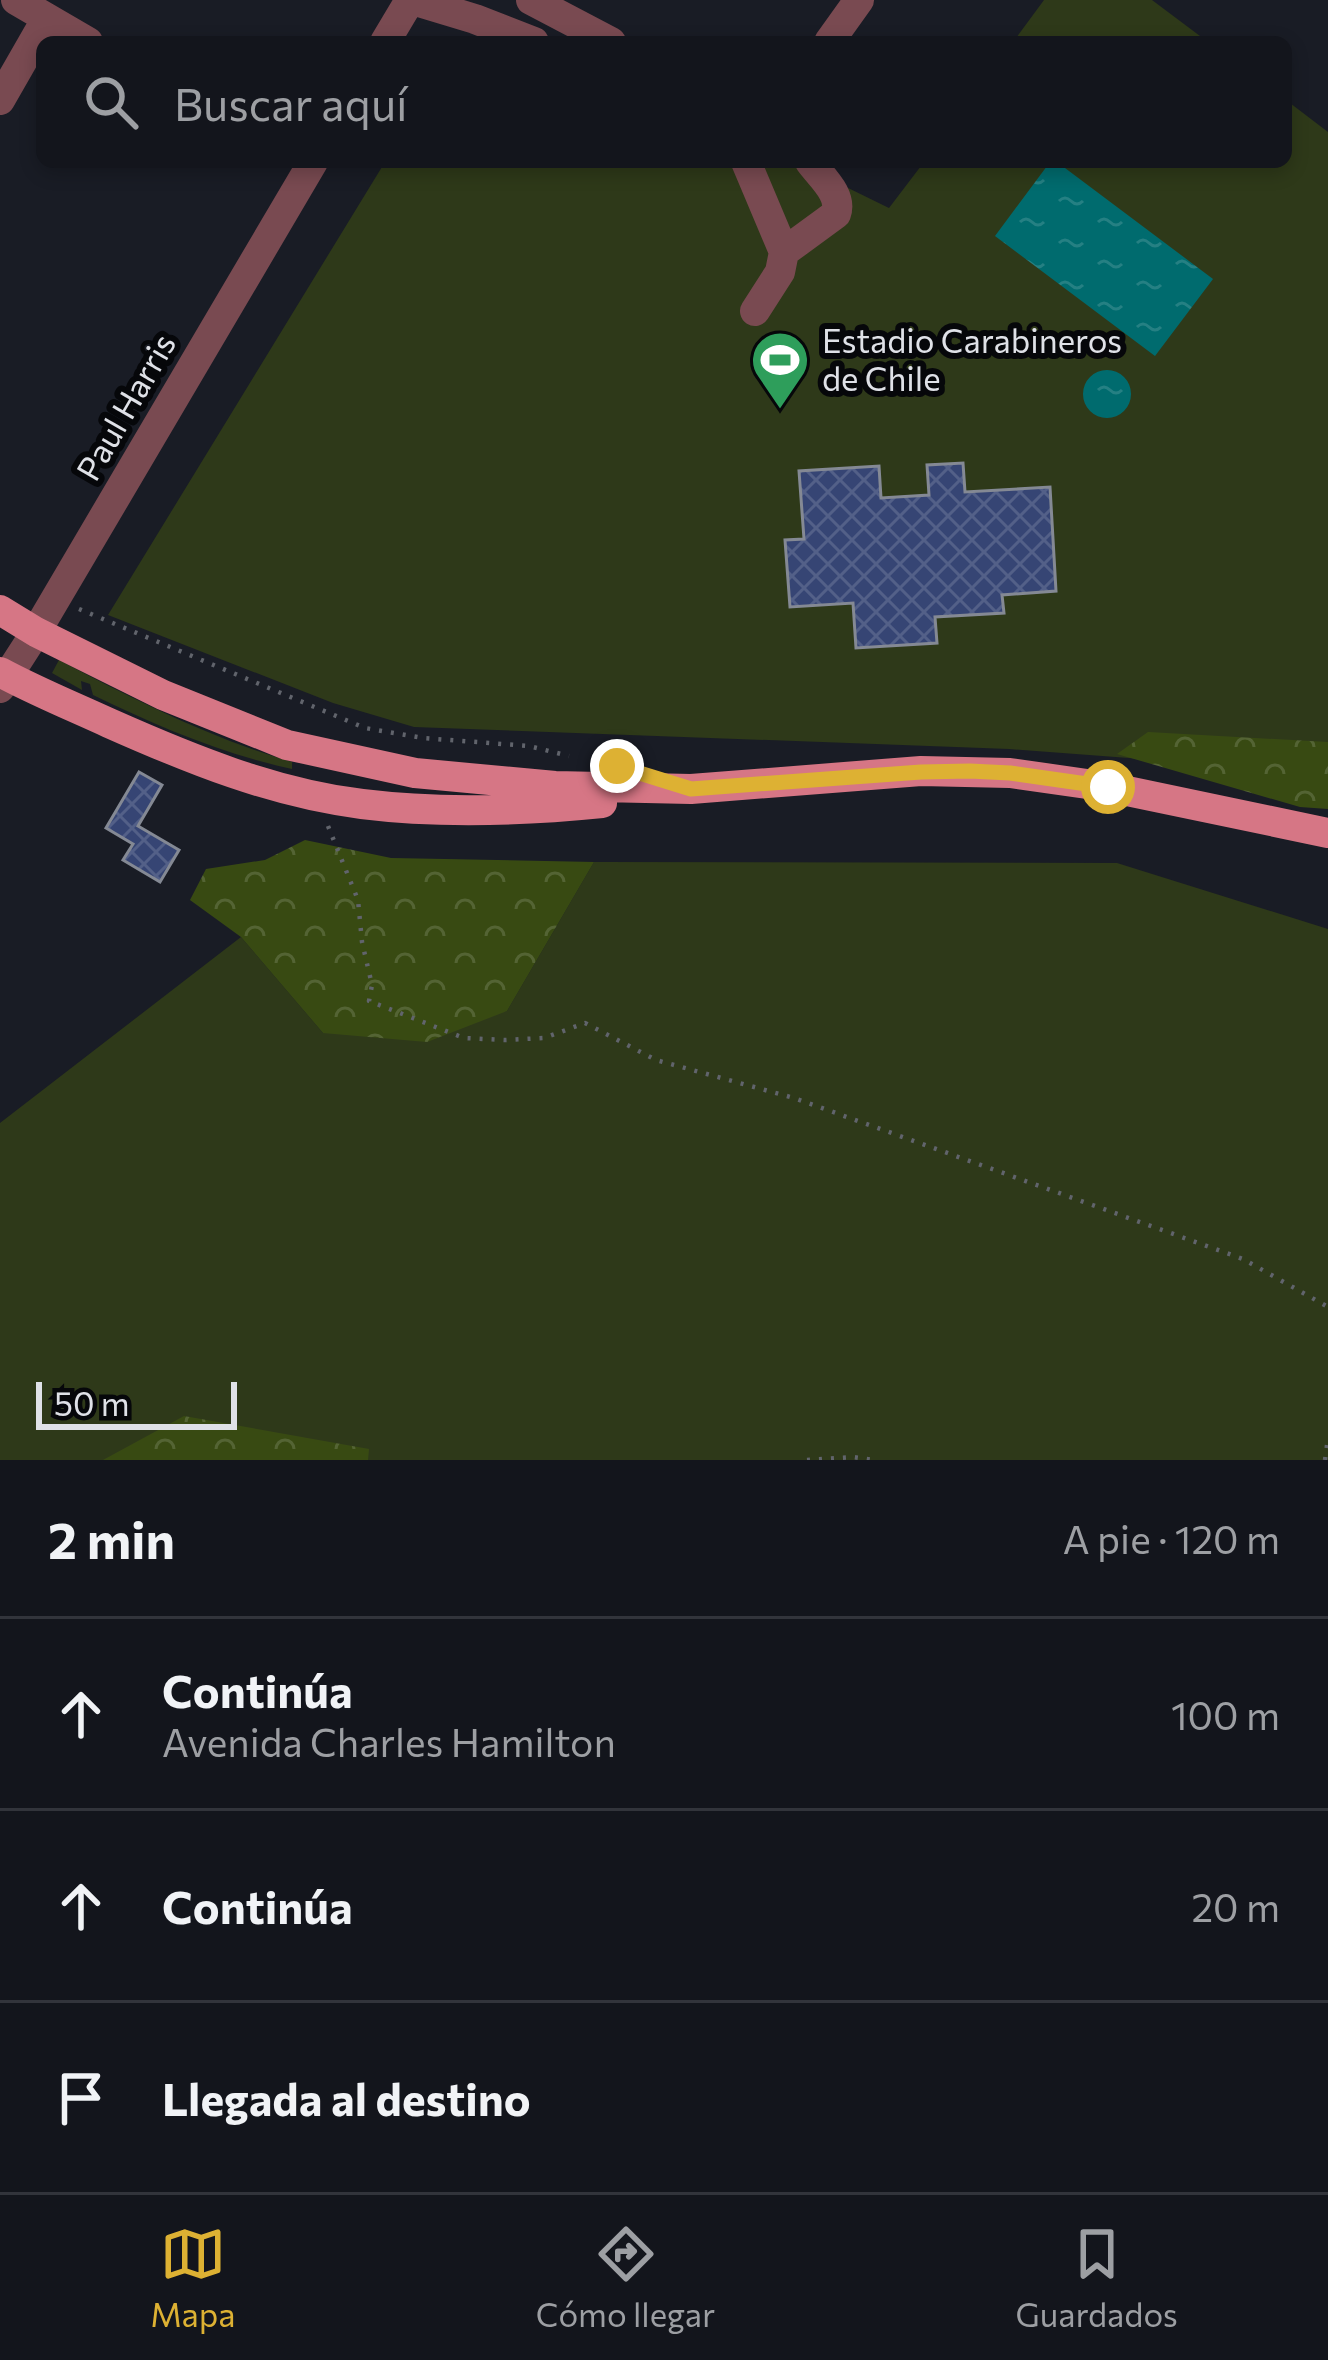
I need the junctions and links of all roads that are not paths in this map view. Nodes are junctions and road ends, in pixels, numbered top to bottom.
1 (16, 0) edge
2 (411, 0) edge
3 (531, 0) edge
4 (860, 0) edge
5 (47, 18) junction
6 (37, 36) edge
7 (78, 36) edge
8 (389, 36) edge
9 (519, 36) edge
10 (600, 36) edge
11 (833, 36) edge
12 (36, 37) edge
13 (0, 100) edge
14 (302, 168) edge
15 (749, 168) edge
16 (814, 168) edge
17 (784, 252) junction
18 (755, 311) dead end
19 (0, 610) edge
20 (36, 632) junction
21 (2, 679) edge
22 (691, 789) junction
23 (1328, 832) edge

1 - 5 street
2 - 8 street
2 - 9 street
3 - 10 street
4 - 11 street
5 - 6 street
5 - 7 street
12 - 13 street
14 - 20 street, Paul Harris
15 - 17 street
16 - 17 street
17 - 18 street
19 - 20 main road
20 - 21 street, Paul Harris
20 - 22 main road
21 - 22 main road
22 - 23 main road

